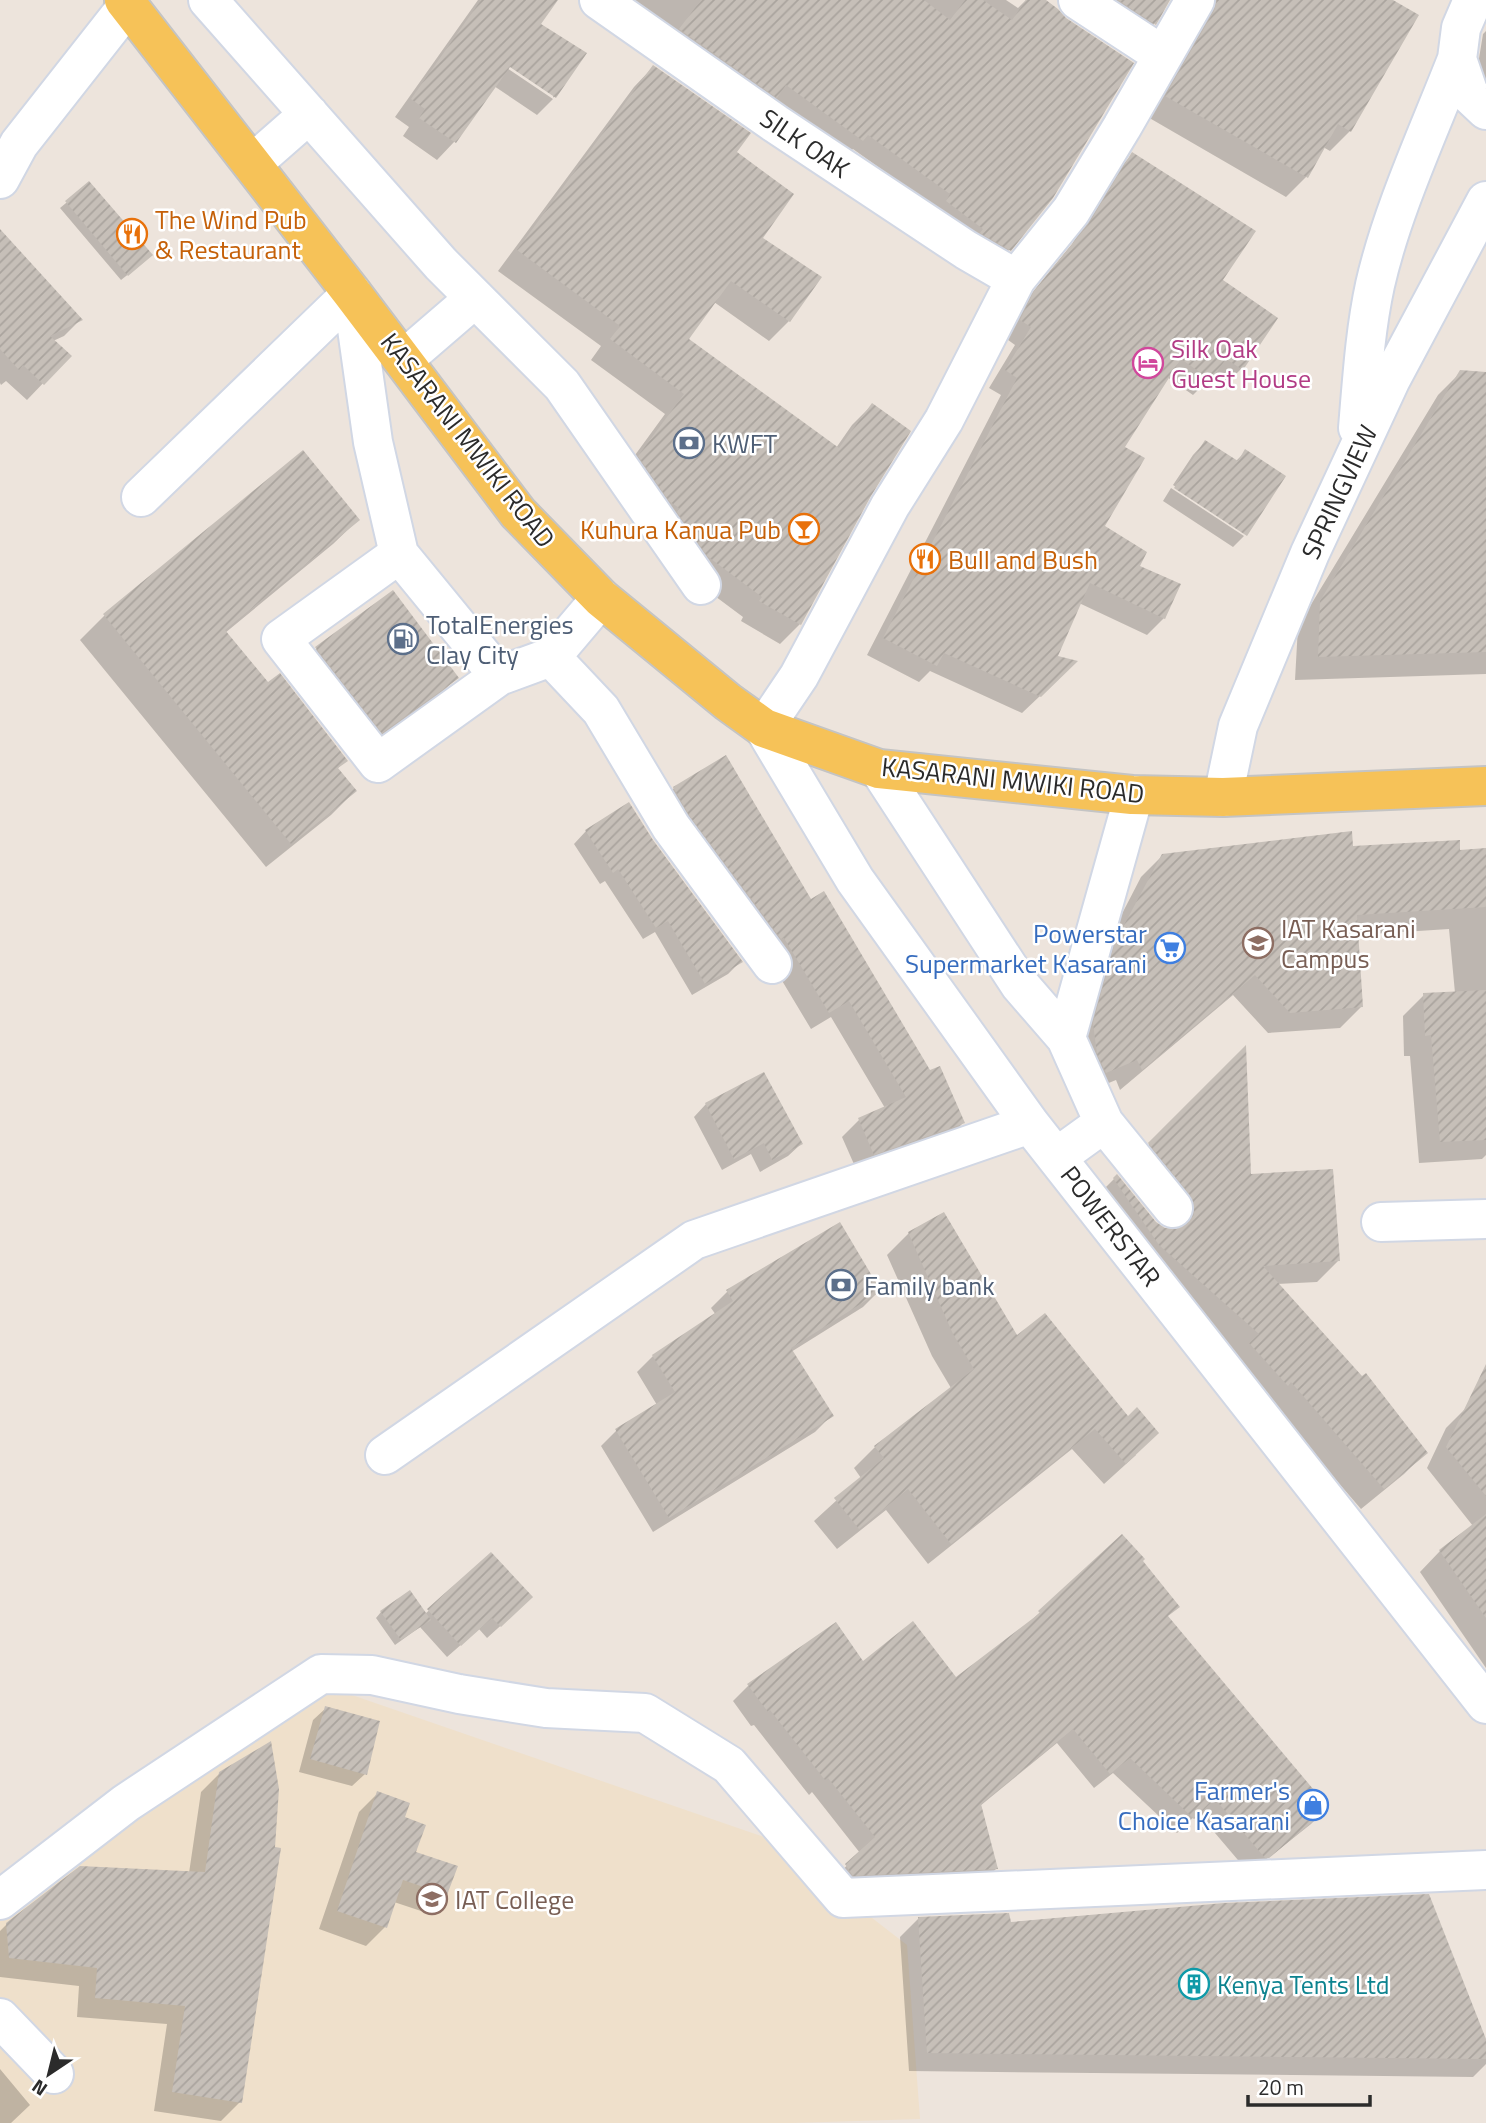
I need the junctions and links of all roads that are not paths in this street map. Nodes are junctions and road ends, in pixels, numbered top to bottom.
1 (208, 0) edge
2 (599, 0) edge
3 (1078, 0) edge
4 (1195, 0) edge
5 (1473, 0) edge
6 (126, 2) edge
7 (1162, 55) junction
8 (1457, 59) junction
9 (1486, 110) edge
10 (309, 114) junction
11 (252, 163) junction
12 (0, 179) edge
13 (1486, 201) edge
14 (1016, 279) junction
15 (352, 293) junction
16 (475, 298) junction
17 (403, 360) junction
18 (1356, 454) junction
19 (141, 497) dead end
20 (399, 554) junction
21 (701, 585) dead end
22 (601, 598) junction
23 (551, 657) junction
24 (499, 676) junction
25 (764, 728) junction
26 (879, 769) junction
27 (1486, 786) edge
28 (1133, 795) junction
29 (1223, 797) junction
30 (772, 964) dead end
31 (1066, 1038) junction
32 (1104, 1123) junction
33 (1030, 1124) junction
34 (1057, 1157) junction
35 (1173, 1208) dead end
36 (1486, 1219) edge
37 (1381, 1222) dead end
38 (385, 1455) dead end
39 (1484, 1698) edge
40 (1486, 1870) edge
41 (0, 1899) edge
42 (0, 2018) edge
43 (54, 2074) dead end

1 - 10 street
2 - 14 street, SILK OAK
3 - 7 street
4 - 7 street
5 - 8 street
6 - 11 main road, KASARANI MWIKI ROAD
6 - 12 street
7 - 14 street
8 - 9 street
8 - 18 street
10 - 11 street
10 - 16 street
11 - 15 main road, KASARANI MWIKI ROAD
13 - 18 street, SPRINGVIEW
14 - 25 street
15 - 17 main road, KASARANI MWIKI ROAD
15 - 19 street
15 - 20 street
16 - 17 street
16 - 21 street
17 - 22 main road, KASARANI MWIKI ROAD
18 - 29 street, SPRINGVIEW
20 - 24 street
20 - 24 street
22 - 23 street
22 - 25 main road, KASARANI MWIKI ROAD
23 - 24 street
23 - 30 street
25 - 26 main road, KASARANI MWIKI ROAD
25 - 33 street, POWERSTAR
26 - 28 main road, KASARANI MWIKI ROAD
26 - 31 street
27 - 29 main road, KASARANI MWIKI ROAD
28 - 29 main road, KASARANI MWIKI ROAD
28 - 31 street
31 - 32 street
32 - 34 street
32 - 35 street
33 - 34 street, POWERSTAR
33 - 38 street
34 - 39 street, POWERSTAR
36 - 37 street
40 - 41 street
42 - 43 street

